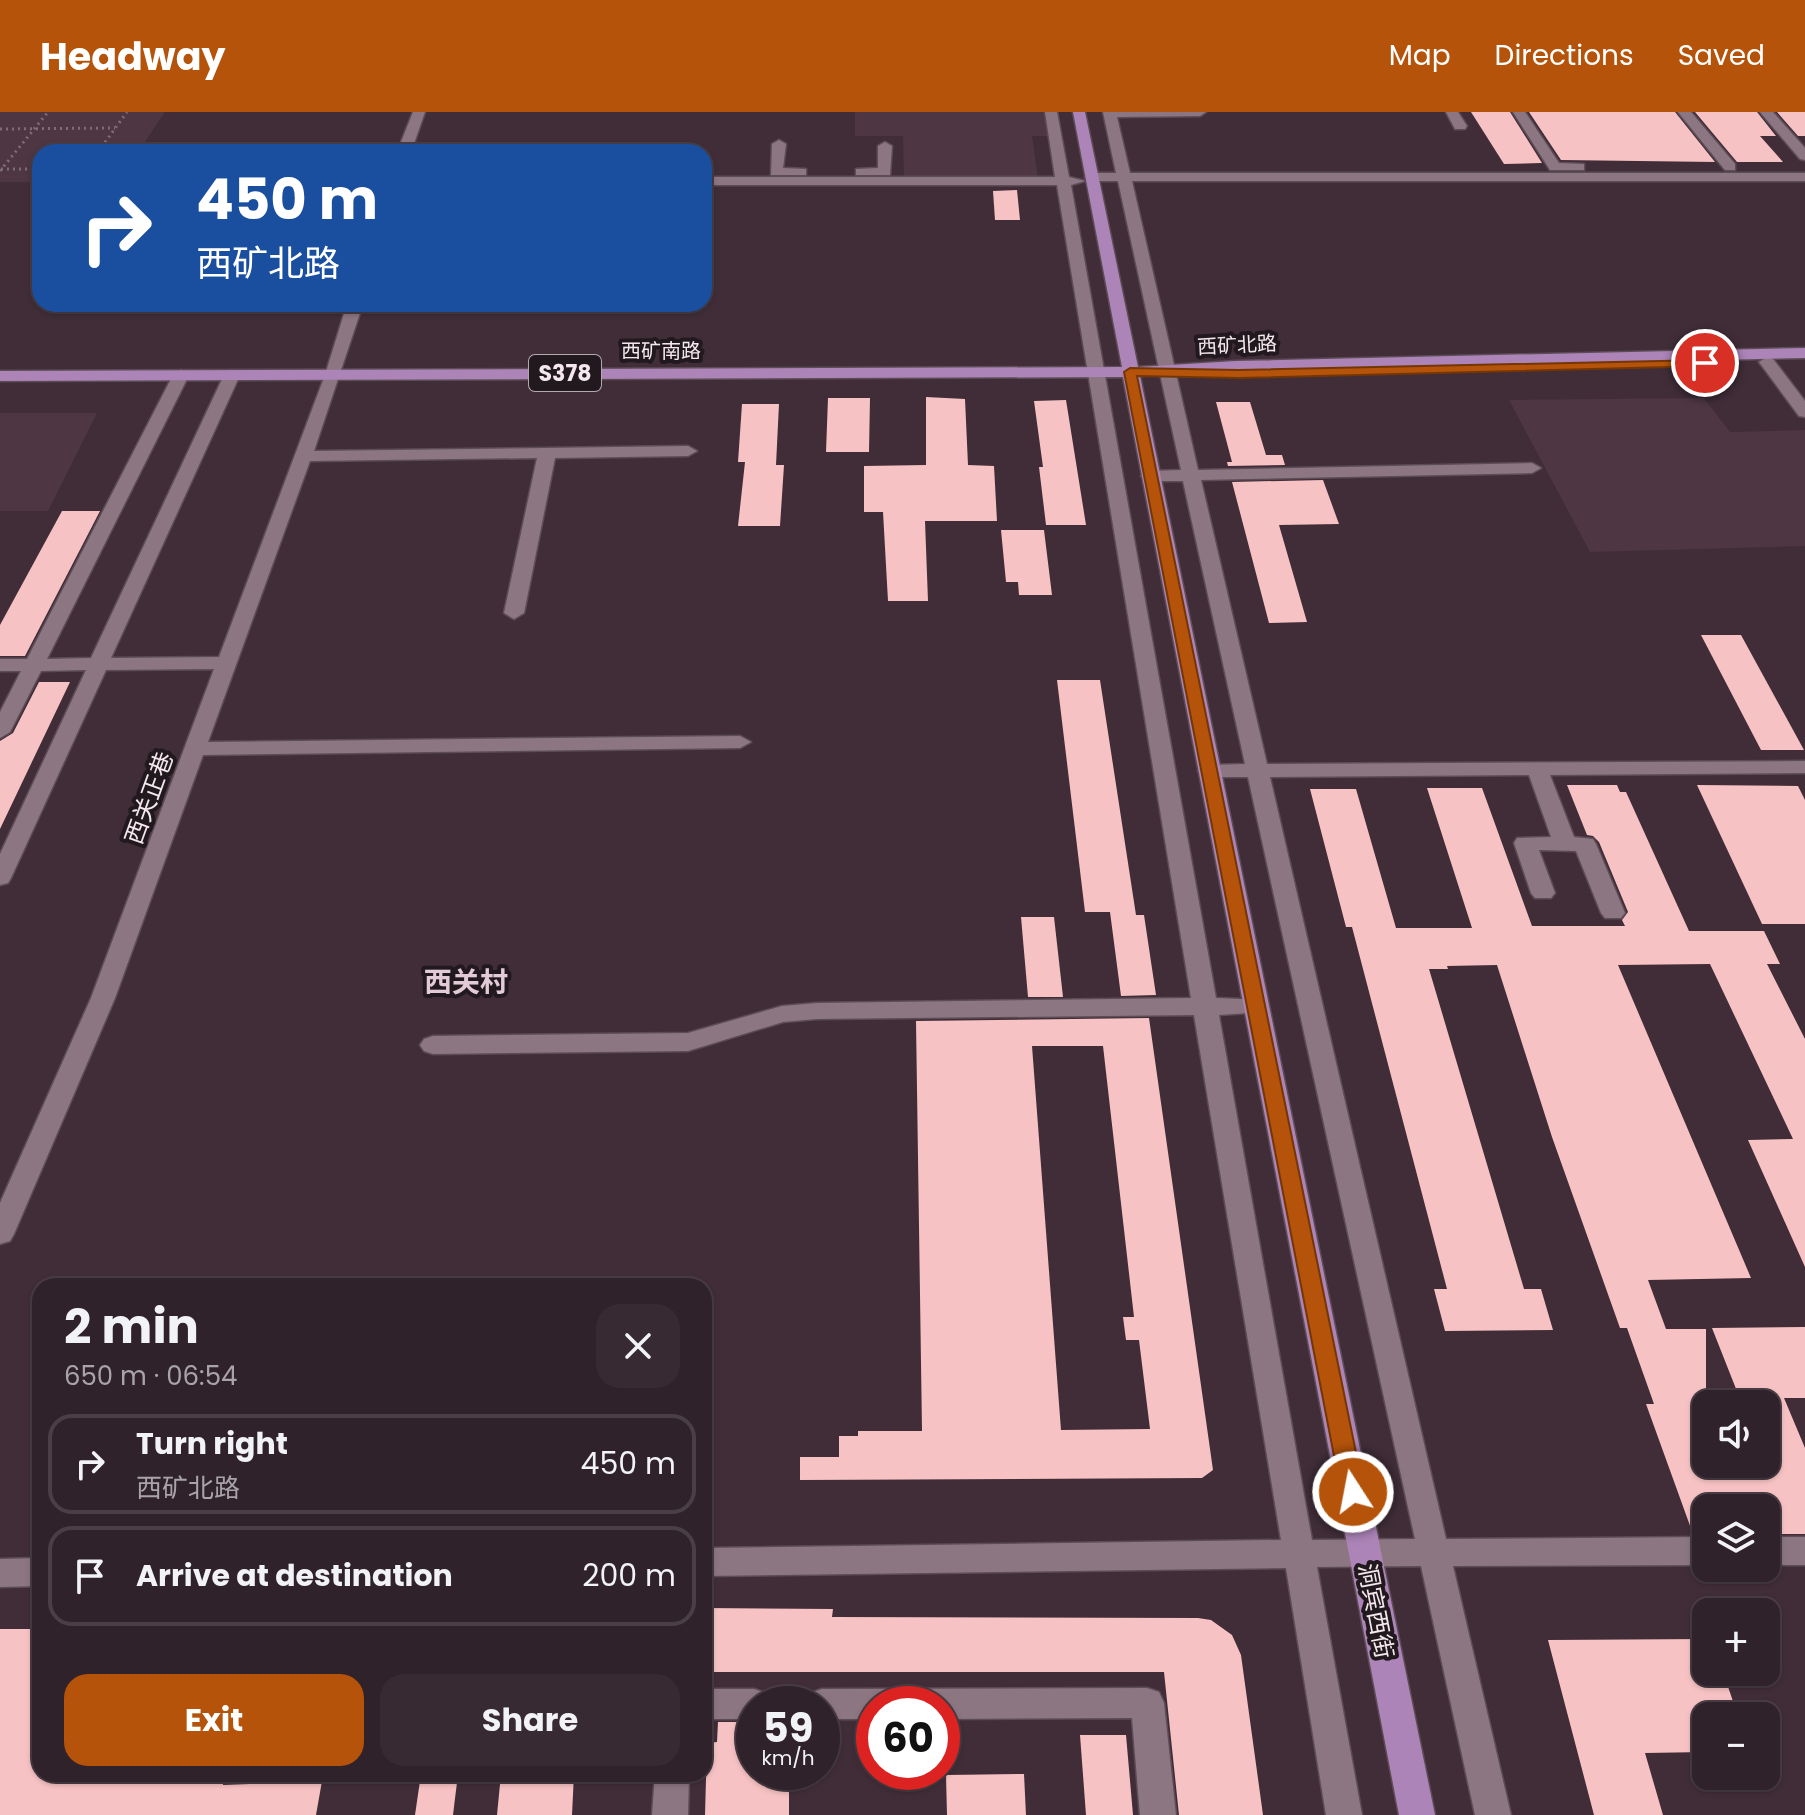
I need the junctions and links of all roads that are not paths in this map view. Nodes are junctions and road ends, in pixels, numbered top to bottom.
1 (419, 112) edge
2 (1051, 112) edge
3 (1079, 112) edge
4 (1109, 112) edge
5 (1200, 112) edge
6 (1452, 112) edge
7 (1519, 112) edge
8 (1684, 112) edge
9 (1766, 112) edge
10 (1460, 126) dead end
11 (407, 144) edge
12 (779, 144) dead end
13 (885, 146) dead end
14 (1805, 156) edge
15 (1805, 166) edge
16 (1730, 167) junction
17 (775, 176) junction
18 (1123, 177) junction
19 (1805, 177) edge
20 (1092, 179) junction
21 (712, 180) edge
22 (1061, 181) junction
23 (353, 312) edge
24 (1805, 353) edge
25 (1805, 361) edge
26 (1767, 362) junction
27 (1167, 371) junction
28 (1096, 372) junction
29 (1130, 372) junction
30 (181, 375) junction
31 (232, 375) junction
32 (333, 375) junction
33 (0, 376) edge
34 (1805, 412) edge
35 (688, 451) dead end
36 (547, 452) junction
37 (304, 456) junction
38 (1532, 468) dead end
39 (1190, 475) junction
40 (1150, 476) junction
41 (514, 613) dead end
42 (227, 663) junction
43 (99, 664) junction
44 (0, 665) edge
45 (34, 665) junction
46 (0, 732) edge
47 (740, 742) dead end
48 (195, 749) junction
49 (1805, 767) edge
50 (1537, 769) junction
51 (1209, 771) junction
52 (1257, 771) junction
53 (1565, 843) junction
54 (0, 878) edge
55 (1543, 893) dead end
56 (1613, 913) dead end
57 (1255, 1006) junction
58 (1206, 1007) junction
59 (433, 1045) dead end
60 (0, 1234) edge
61 (1692, 1551) edge
62 (1780, 1551) edge
63 (1805, 1551) edge
64 (1434, 1552) junction
65 (1365, 1553) junction
66 (1299, 1554) junction
67 (712, 1562) edge
68 (32, 1572) edge
69 (0, 1573) edge
70 (712, 1704) edge
71 (736, 1704) edge
72 (840, 1704) edge
73 (672, 1782) edge
74 (670, 1815) edge
75 (1158, 1815) edge
76 (1344, 1815) edge
77 (1417, 1815) edge
78 (1493, 1815) edge

1 - 11 street
2 - 22 street
3 - 20 main road, 洞宾西街
4 - 5 street
4 - 18 street
6 - 10 street
7 - 16 street
8 - 16 street
9 - 14 street
12 - 17 street
13 - 17 street
15 - 16 street
17 - 21 street
17 - 22 street
18 - 19 street
18 - 20 street
18 - 27 street
20 - 22 street
20 - 29 main road, 洞宾西街
22 - 28 street
23 - 32 street, 西关正巷
24 - 27 main road, 西矿北路
25 - 26 main road, 西矿北路
26 - 27 main road, 西矿北路
26 - 34 street
27 - 29 main road, 西矿南路
27 - 39 street
28 - 29 main road, 西矿南路 / S378
28 - 32 main road, 西矿南路 / S378
28 - 58 street
29 - 40 main road, 洞宾西街
30 - 31 main road, 西矿南路 / S378
30 - 33 main road, 西矿南路 / S378
30 - 45 street
31 - 32 main road, 西矿南路 / S378
31 - 43 street
32 - 37 street, 西关正巷
35 - 36 street
36 - 37 street
36 - 41 street
37 - 42 street, 西关正巷
38 - 39 street
39 - 40 street
39 - 52 street
40 - 51 main road, 洞宾西街
42 - 43 street
42 - 48 street, 西关正巷
43 - 45 street
43 - 54 street
44 - 45 street
45 - 46 street
47 - 48 street
48 - 60 street, 西关正巷
49 - 50 street
50 - 52 street
50 - 53 street
51 - 52 street
51 - 57 main road, 洞宾西街
52 - 64 street
53 - 55 street
53 - 56 street
57 - 58 street
57 - 65 main road, 洞宾西街
58 - 59 street
58 - 66 street
61 - 64 street
62 - 63 street
64 - 65 street
64 - 78 street
65 - 66 street
65 - 77 main road, 洞宾西街
66 - 67 street
66 - 76 street
68 - 69 street
70 - 71 street
72 - 75 street
73 - 74 street

